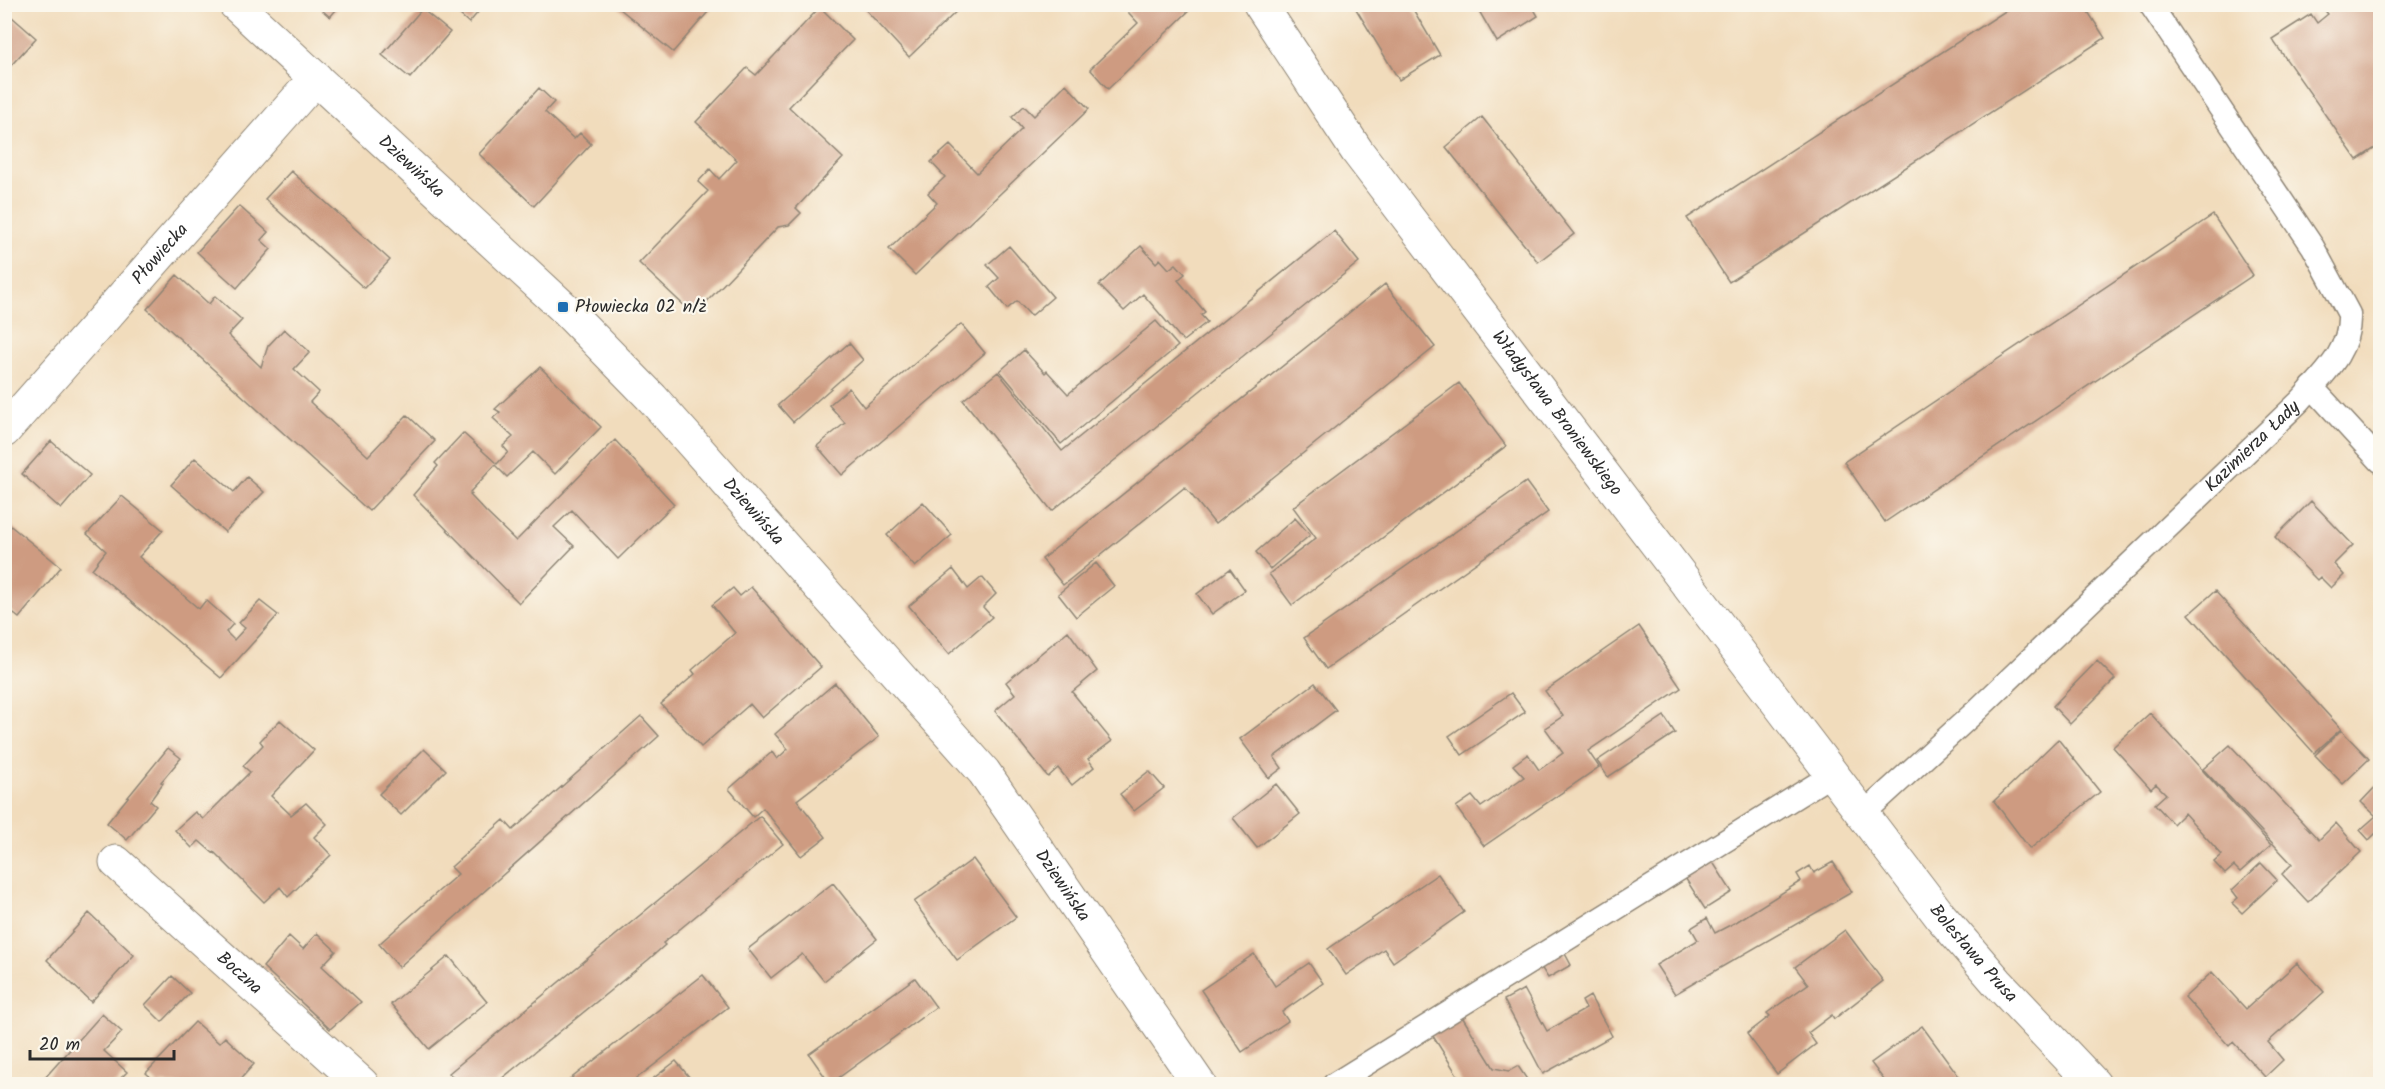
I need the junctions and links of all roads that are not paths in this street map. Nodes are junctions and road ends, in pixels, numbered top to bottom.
1 (235, 4) edge
2 (1260, 4) edge
3 (2150, 4) edge
4 (316, 78) junction
5 (2312, 387) junction
6 (4, 430) edge
7 (2380, 461) edge
8 (1831, 775) junction
9 (1862, 815) junction
10 (116, 862) dead end
11 (362, 1084) edge
12 (1199, 1084) edge
13 (1334, 1084) edge
14 (2094, 1084) edge

1 - 4 street, Dziewińska
2 - 8 street, Władysława Broniewskiego
3 - 5 lane, Kazimierza Łady
4 - 6 street, Płowiecka
4 - 12 street, Dziewińska
5 - 7 lane
5 - 9 lane, Kazimierza Łady
8 - 9 street, Władysława Broniewskiego
8 - 13 lane
9 - 14 street, Bolesława Prusa
10 - 11 street, Boczna

